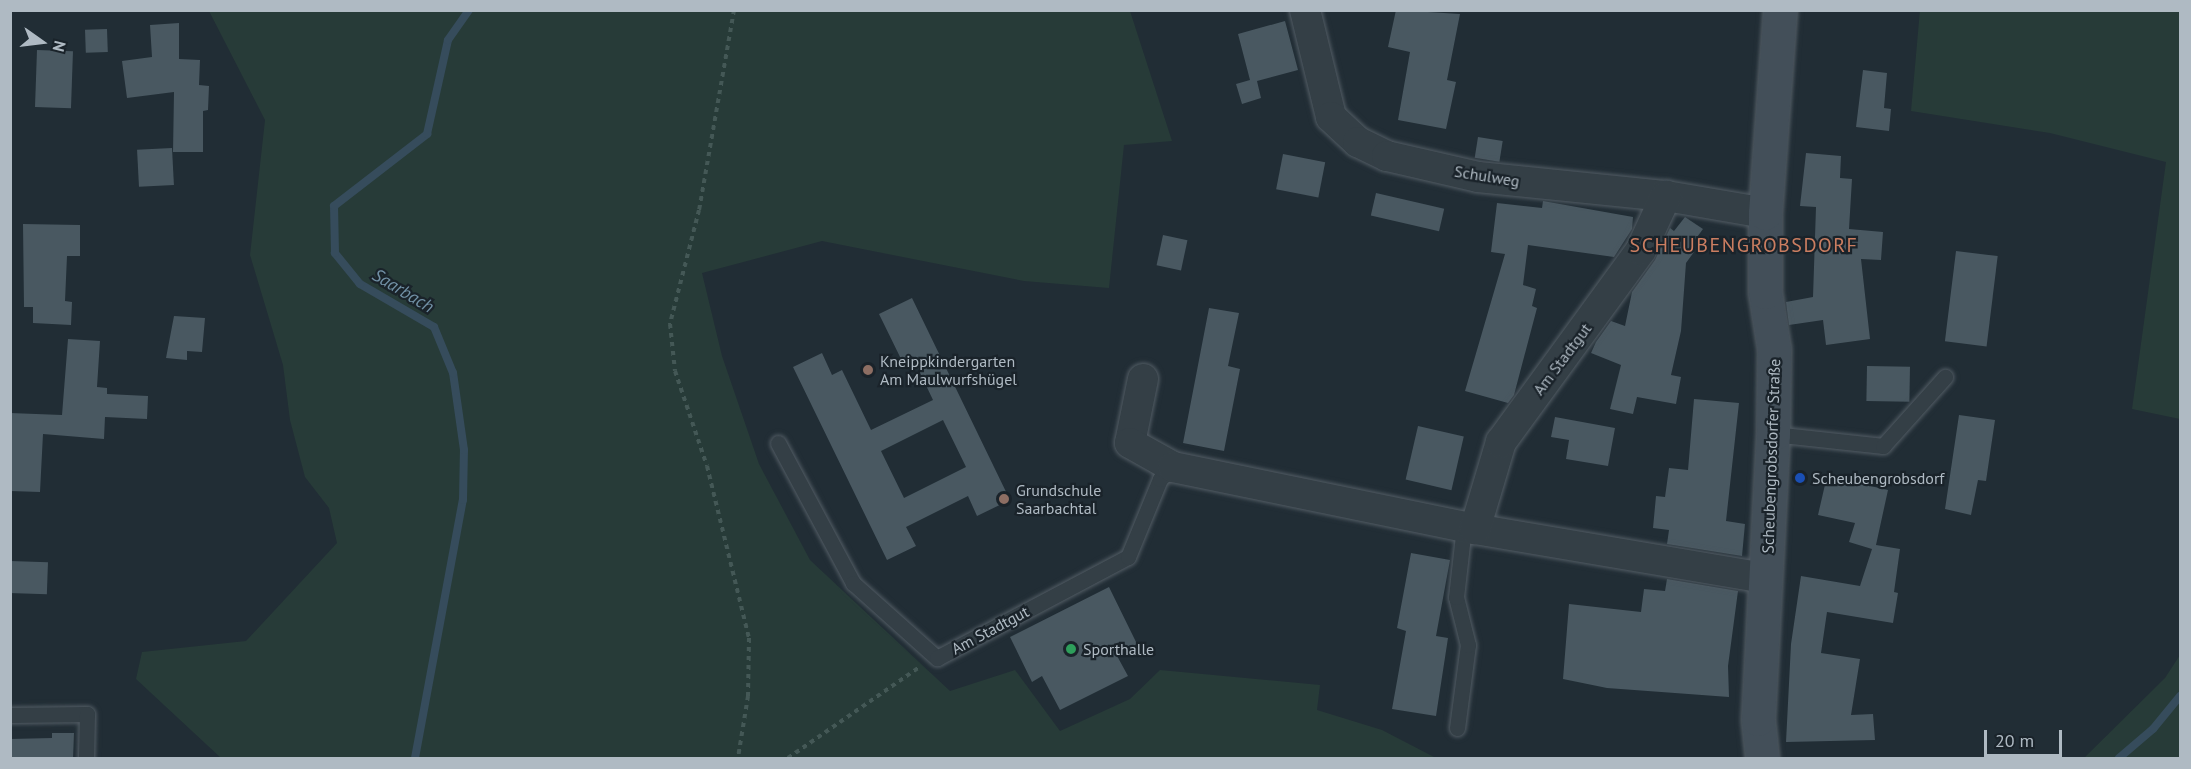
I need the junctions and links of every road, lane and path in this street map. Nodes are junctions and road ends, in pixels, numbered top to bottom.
1 (734, 10) edge
2 (1305, 10) edge
3 (1780, 10) edge
4 (1666, 196) junction
5 (1765, 213) junction
6 (1945, 377) dead end
7 (1143, 379) dead end
8 (1773, 434) junction
9 (778, 443) dead end
10 (1173, 467) junction
11 (1469, 528) junction
12 (1766, 578) junction
13 (938, 658) junction
14 (10, 715) edge
15 (1457, 728) dead end
16 (86, 759) edge
17 (738, 759) edge
18 (788, 759) edge
19 (1762, 759) edge

1 - 17 path
2 - 4 street, Schulweg
3 - 5 main road, Scheubengrobsdorfer Straße
4 - 5 street, Schulweg
4 - 11 street, Am Stadtgut
5 - 8 main road, Scheubengrobsdorfer Straße
6 - 8 lane
7 - 10 street
8 - 12 main road, Scheubengrobsdorfer Straße
9 - 13 lane, Am Stadtgut
10 - 11 street
10 - 13 lane, Am Stadtgut
11 - 12 street
11 - 15 lane
12 - 19 main road, Scheubengrobsdorfer Straße
13 - 18 path
14 - 16 lane

